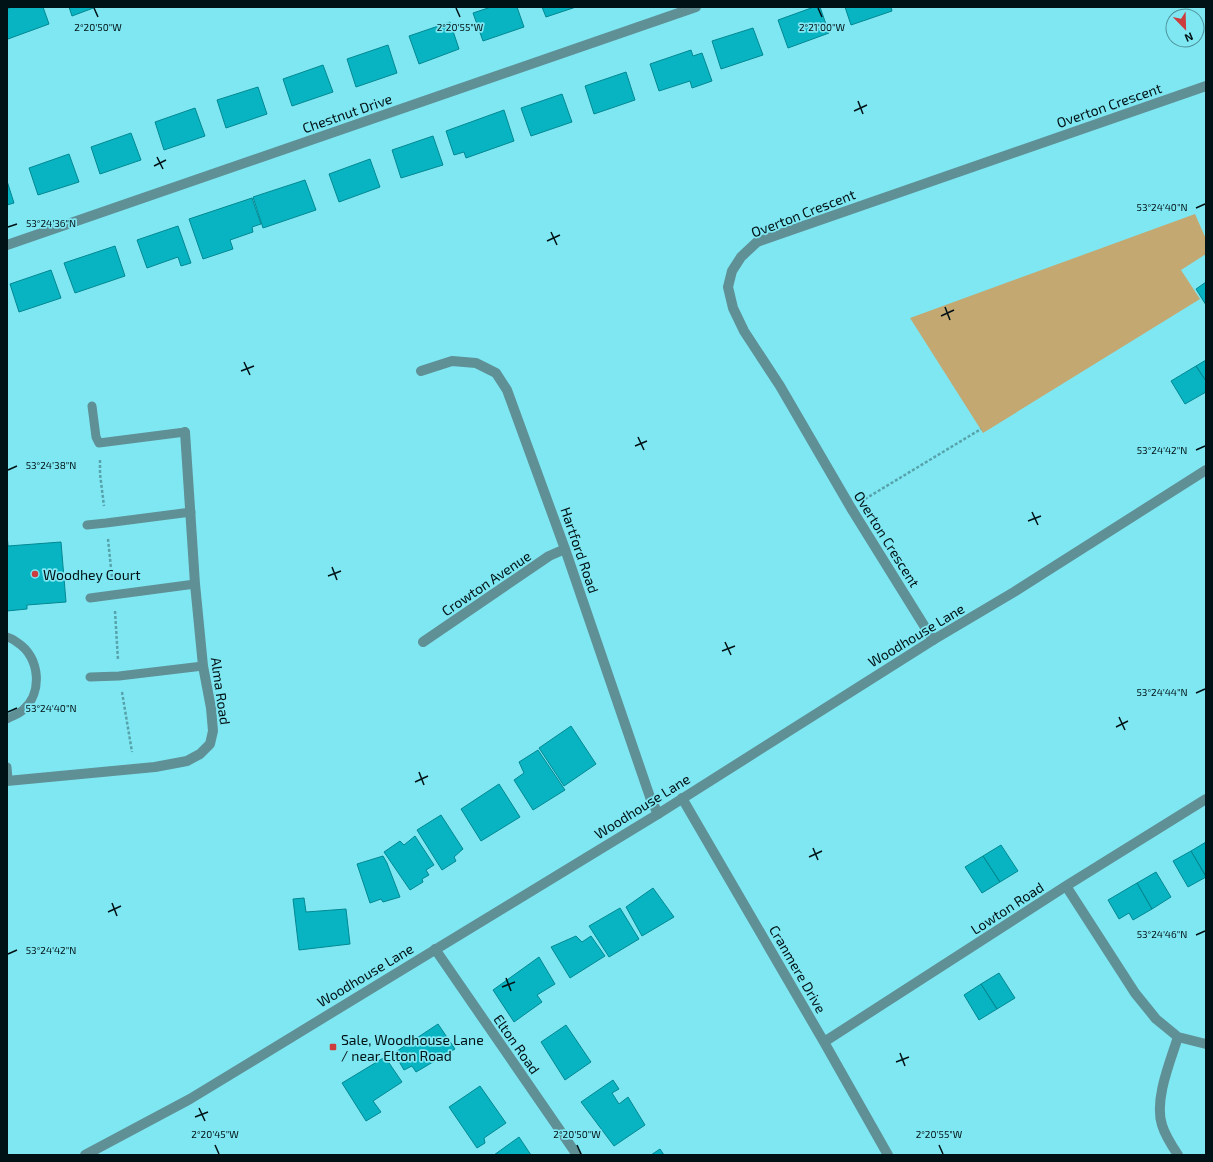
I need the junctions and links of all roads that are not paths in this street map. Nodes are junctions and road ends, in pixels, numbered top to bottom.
1 (696, 7) edge
2 (1206, 86) edge
3 (7, 245) edge
4 (421, 370) dead end
5 (92, 406) dead end
6 (185, 432) joint
7 (1206, 470) edge
8 (191, 512) junction
9 (87, 525) dead end
10 (565, 549) junction
11 (195, 584) junction
12 (90, 598) dead end
13 (7, 637) edge
14 (933, 640) junction
15 (423, 642) dead end
16 (203, 666) junction
17 (90, 677) dead end
18 (7, 719) edge
19 (7, 767) edge
20 (8, 780) edge
21 (682, 798) junction
22 (1206, 799) edge
23 (658, 814) junction
24 (1066, 886) junction
25 (434, 949) junction
26 (1178, 1037) junction
27 (824, 1042) junction
28 (1206, 1044) edge
29 (85, 1155) edge
30 (577, 1155) edge
31 (888, 1155) edge
32 (1178, 1155) edge

1 - 3 street, Chestnut Drive
2 - 14 street, Overton Crescent
4 - 10 street, Hartford Road
5 - 6 lane
6 - 8 street, Alma Road
7 - 14 street, Woodhouse Lane
8 - 9 lane
8 - 11 street, Alma Road
10 - 15 street, Crowton Avenue
10 - 23 street, Hartford Road
11 - 12 lane
11 - 16 street, Alma Road
13 - 18 lane
14 - 21 street, Woodhouse Lane
16 - 17 lane
16 - 20 street, Alma Road
19 - 20 lane
21 - 23 street, Woodhouse Lane
21 - 27 street, Cranmere Drive
22 - 24 street, Lowton Road
23 - 25 street, Woodhouse Lane
24 - 26 street
24 - 27 street, Lowton Road
25 - 29 street, Woodhouse Lane
25 - 30 street, Elton Road
26 - 28 street
26 - 32 street
27 - 31 street, Cranmere Drive

